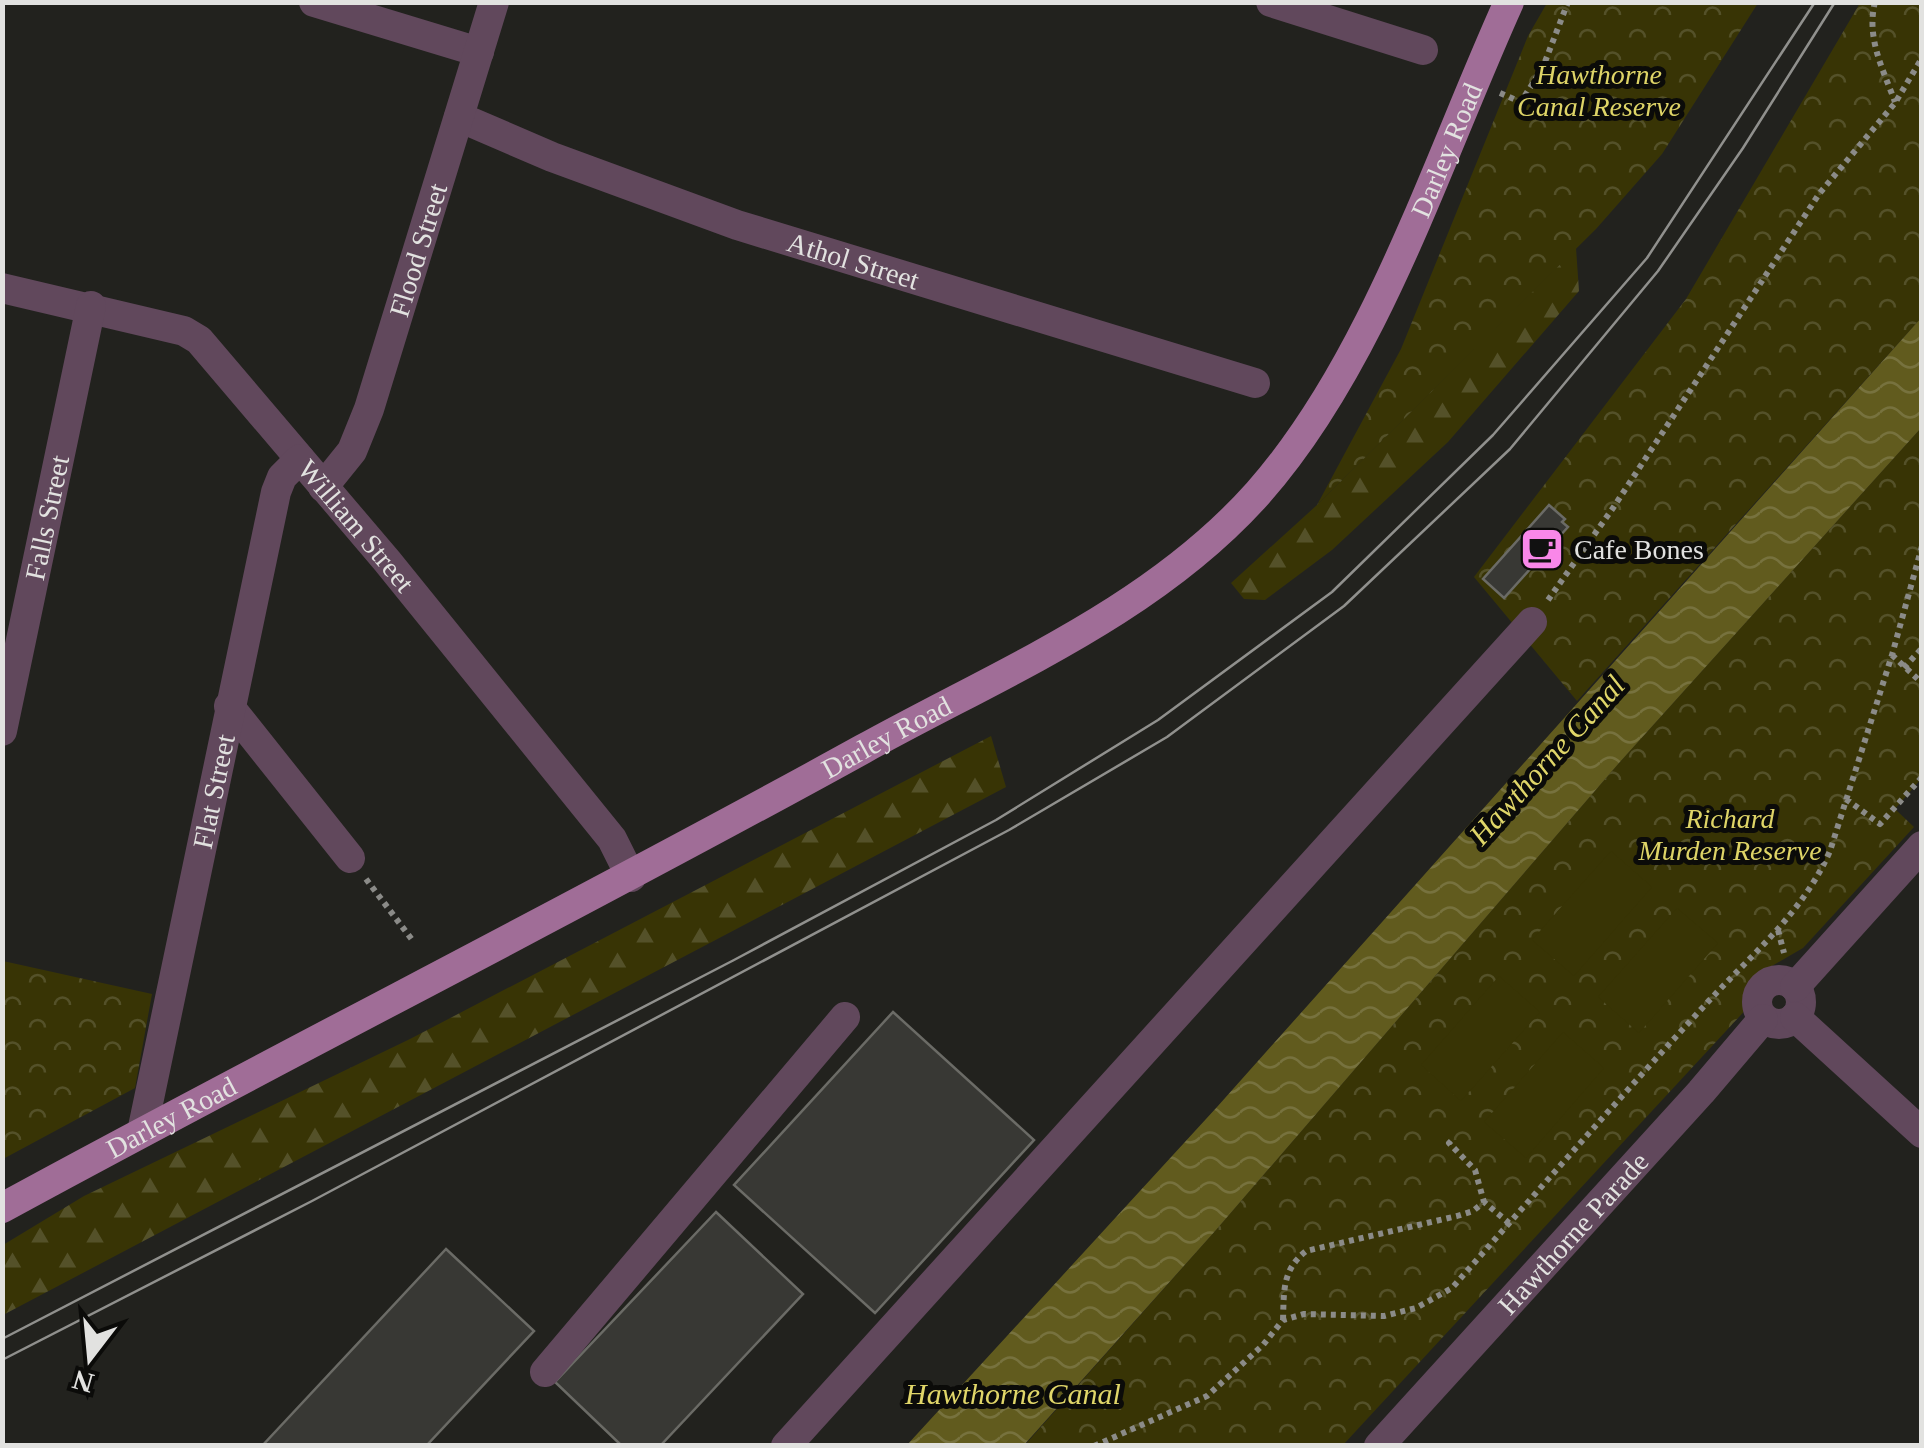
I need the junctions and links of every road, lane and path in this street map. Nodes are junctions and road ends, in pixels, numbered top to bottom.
1 (314, 2) edge
2 (494, 2) edge
3 (1271, 2) edge
4 (1509, 2) edge
5 (1568, 2) edge
6 (1875, 2) edge
7 (1423, 50) dead end
8 (479, 52) junction
9 (1922, 58) edge
10 (1521, 102) dead end
11 (1895, 103) junction
12 (459, 117) junction
13 (2, 288) edge
14 (91, 306) junction
15 (1255, 383) dead end
16 (300, 459) junction
17 (323, 486) junction
18 (1922, 546) edge
19 (1532, 622) joint
20 (1922, 648) edge
21 (1892, 655) junction
22 (1904, 668) junction
23 (1922, 683) edge
24 (230, 706) junction
25 (2, 731) edge
26 (1922, 776) edge
27 (1846, 799) junction
28 (1922, 846) edge
29 (350, 858) joint
30 (631, 878) junction
31 (1778, 928) junction
32 (414, 941) dead end
33 (1784, 954) dead end
34 (1795, 987) junction
35 (845, 1018) dead end
36 (1763, 1018) junction
37 (1796, 1018) junction
38 (142, 1132) junction
39 (1922, 1132) edge
40 (1451, 1141) dead end
41 (1484, 1202) junction
42 (2, 1208) edge
43 (1509, 1223) junction
44 (1282, 1320) junction
45 (545, 1372) dead end
46 (786, 1446) edge
47 (1094, 1446) edge
48 (1379, 1446) edge

1 - 8 street
2 - 8 street, Flood Street
3 - 7 street
4 - 30 main road, Darley Road
5 - 10 path
6 - 11 path
8 - 12 street, Flood Street
9 - 11 path
11 - 19 path
12 - 15 street, Athol Street
12 - 17 street, Flood Street
13 - 14 street, William Street
14 - 16 street, William Street
14 - 25 street, Falls Street
16 - 17 street, William Street
16 - 24 street, Flat Street
17 - 30 street, William Street
18 - 21 path
19 - 46 street
20 - 22 path
21 - 22 path
21 - 27 path
22 - 23 path
24 - 29 street
24 - 38 street, Flat Street
26 - 27 path
27 - 31 path
28 - 34 street
29 - 32 path
30 - 38 main road, Darley Road
31 - 33 path
31 - 43 path
34 - 36 street
34 - 37 street
35 - 45 street
36 - 37 street
36 - 48 street, Hawthorne Parade
37 - 39 street
38 - 42 main road, Darley Road
40 - 41 path
41 - 43 path
41 - 44 path
43 - 44 path
44 - 47 path

